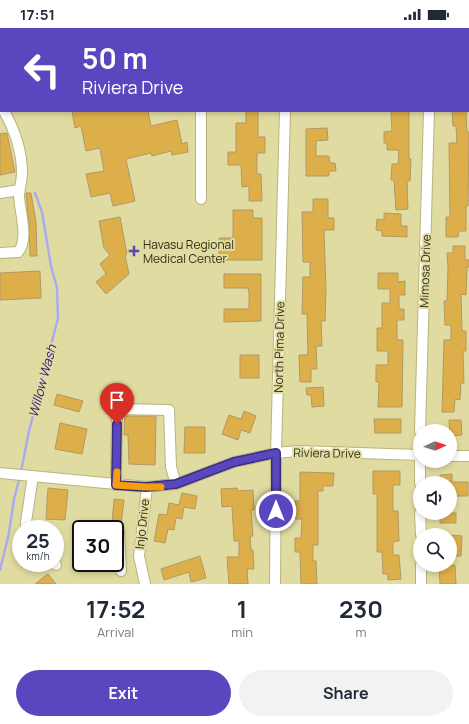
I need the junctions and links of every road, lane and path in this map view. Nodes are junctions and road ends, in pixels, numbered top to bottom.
1 (4, 112) edge
2 (201, 112) edge
3 (285, 112) edge
4 (429, 112) edge
5 (19, 190) junction
6 (0, 193) edge
7 (201, 199) dead end
8 (0, 253) edge
9 (420, 424) edge
10 (276, 453) junction
11 (413, 455) edge
12 (457, 456) edge
13 (469, 456) edge
14 (0, 473) edge
15 (33, 476) junction
16 (176, 484) junction
17 (116, 485) junction
18 (146, 487) junction
19 (26, 520) edge
20 (421, 572) edge
21 (145, 584) edge
22 (275, 584) edge
23 (421, 584) edge

1 - 5 street
2 - 7 street
3 - 10 street, North Pima Drive
4 - 9 street, Mimosa Drive
5 - 6 street
5 - 8 street
10 - 11 street, Riviera Drive
10 - 16 street, Riviera Drive
10 - 22 street, North Pima Drive
12 - 13 street
14 - 15 street, Riviera Drive
15 - 17 street, Riviera Drive
15 - 19 street
16 - 17 street
16 - 18 street, Riviera Drive
17 - 18 street, Riviera Drive
18 - 21 street, Injo Drive
20 - 23 street

